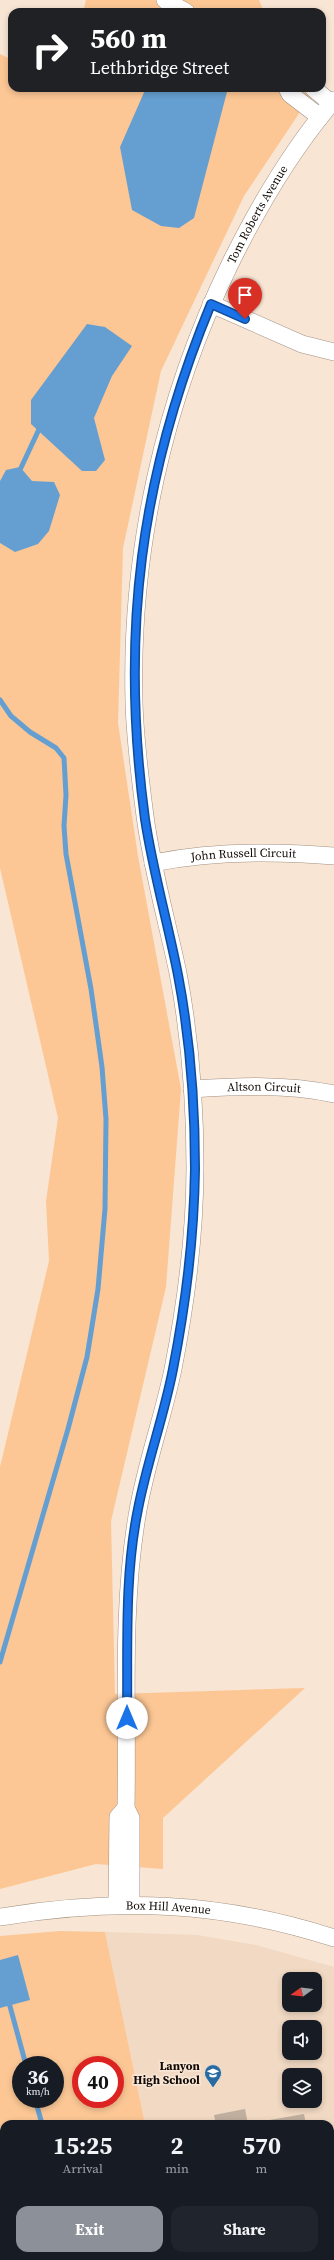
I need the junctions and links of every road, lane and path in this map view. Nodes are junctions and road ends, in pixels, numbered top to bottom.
1 (166, 0) edge
2 (179, 8) edge
3 (289, 92) edge
4 (319, 92) edge
5 (333, 101) edge
6 (320, 117) junction
7 (211, 304) junction
8 (334, 352) edge
9 (334, 856) edge
10 (153, 862) junction
11 (192, 1089) junction
12 (334, 1094) edge
13 (124, 1904) junction
14 (0, 1917) edge
15 (334, 1938) edge

1 - 2 street
3 - 6 street
4 - 5 street
5 - 6 street, Tom Roberts Avenue
6 - 7 street, Tom Roberts Avenue
7 - 8 street
7 - 10 street, Tom Roberts Avenue
9 - 10 street, John Russell Circuit
10 - 11 street, Tom Roberts Avenue
11 - 12 street, Altson Circuit
11 - 13 street, Tom Roberts Avenue
13 - 14 street, Box Hill Avenue
13 - 15 street, Box Hill Avenue

